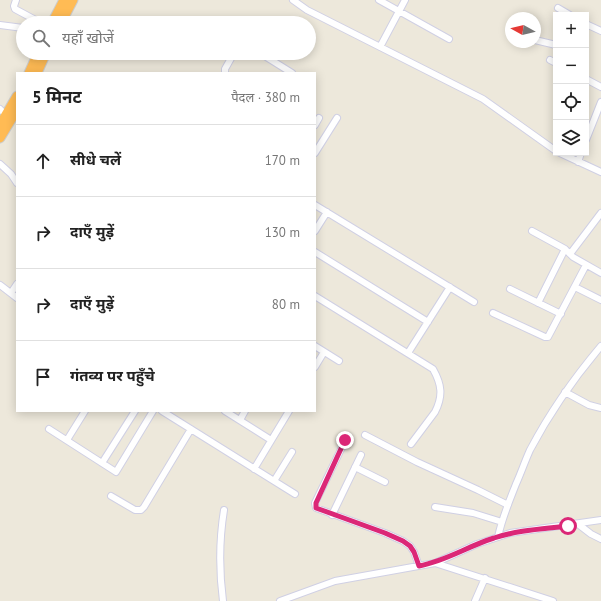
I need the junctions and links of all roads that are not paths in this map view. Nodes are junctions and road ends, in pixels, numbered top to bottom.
1 (16, 0) edge
2 (64, 0) edge
3 (72, 0) edge
4 (293, 0) edge
5 (379, 0) edge
6 (405, 0) edge
7 (558, 8) dead end
8 (399, 11) junction
9 (565, 12) edge
10 (28, 16) edge
11 (56, 16) edge
12 (64, 16) edge
13 (0, 25) edge
14 (589, 25) edge
15 (16, 27) edge
16 (601, 31) edge
17 (449, 39) dead end
18 (541, 41) edge
19 (553, 44) edge
20 (380, 47) junction
21 (35, 60) edge
22 (43, 60) edge
23 (230, 60) edge
24 (271, 60) edge
25 (29, 72) edge
26 (37, 72) edge
27 (225, 72) edge
28 (290, 72) edge
29 (589, 81) edge
30 (601, 87) edge
31 (16, 97) edge
32 (601, 102) edge
33 (3, 112) edge
34 (16, 112) edge
35 (598, 116) edge
36 (319, 118) dead end
37 (337, 118) dead end
38 (316, 123) edge
39 (0, 124) edge
40 (589, 134) edge
41 (0, 138) edge
42 (316, 149) edge
43 (553, 149) edge
44 (566, 156) edge
45 (580, 156) edge
46 (578, 162) junction
47 (0, 164) edge
48 (601, 172) edge
49 (16, 182) edge
50 (316, 206) edge
51 (327, 212) junction
52 (601, 213) edge
53 (316, 229) edge
54 (532, 231) dead end
55 (567, 252) junction
56 (316, 253) edge
57 (586, 265) junction
58 (601, 273) edge
59 (0, 285) edge
60 (16, 285) edge
61 (450, 287) junction
62 (575, 287) junction
63 (510, 289) dead end
64 (10, 293) junction
65 (16, 297) edge
66 (316, 297) edge
67 (601, 300) edge
68 (474, 302) dead end
69 (538, 303) junction
70 (493, 313) dead end
71 (561, 314) junction
72 (428, 322) junction
73 (601, 346) edge
74 (316, 347) edge
75 (324, 352) junction
76 (408, 353) junction
77 (339, 361) dead end
78 (316, 365) edge
79 (565, 392) junction
80 (601, 408) edge
81 (84, 412) edge
82 (134, 412) edge
83 (152, 412) edge
84 (164, 412) edge
85 (227, 412) edge
86 (244, 412) edge
87 (288, 412) edge
88 (240, 420) junction
89 (49, 429) dead end
90 (191, 429) junction
91 (365, 436) dead end
92 (66, 440) junction
93 (271, 440) junction
94 (345, 440) dead end
95 (411, 444) dead end
96 (292, 452) dead end
97 (361, 455) dead end
98 (102, 463) junction
99 (355, 467) junction
100 (254, 469) junction
101 (274, 481) junction
102 (384, 482) dead end
103 (295, 494) dead end
104 (111, 496) dead end
105 (508, 505) junction
106 (435, 507) dead end
107 (224, 510) dead end
108 (332, 514) junction
109 (601, 520) edge
110 (502, 522) junction
111 (578, 524) junction
112 (498, 537) junction
113 (601, 539) edge
114 (435, 563) junction
115 (419, 566) junction
116 (485, 578) junction
117 (223, 601) edge
118 (280, 601) edge
119 (475, 601) edge
120 (553, 601) edge

1 - 10 street
2 - 11 highway
3 - 12 highway
4 - 20 street
5 - 8 street
6 - 8 street
7 - 9 street
8 - 17 street
8 - 20 street
13 - 15 street
14 - 16 street
18 - 19 street
20 - 43 street
21 - 25 highway
22 - 26 highway
23 - 27 street
24 - 28 street
29 - 30 street
31 - 33 highway
32 - 35 street
33 - 39 highway
34 - 41 highway
35 - 40 street
36 - 38 street
37 - 42 street
44 - 46 street
45 - 46 street
46 - 48 street
47 - 49 street
50 - 51 street
51 - 53 street
51 - 61 street
52 - 55 street
54 - 55 street
55 - 57 street
55 - 69 street
56 - 72 street
57 - 58 street
57 - 62 street
59 - 64 street
60 - 64 street
61 - 68 street
61 - 72 street
62 - 67 street
62 - 71 street
63 - 69 street
64 - 65 street
66 - 76 street
69 - 71 street
70 - 71 street
72 - 76 street
73 - 79 street
74 - 75 street
75 - 77 street
75 - 78 street
76 - 95 street
79 - 80 street
79 - 105 street
81 - 92 street
82 - 98 street
83 - 98 street
84 - 90 street
85 - 88 street
86 - 88 street
87 - 93 street
88 - 93 street
89 - 92 street
90 - 100 street
90 - 104 street
91 - 105 street
92 - 98 street
93 - 100 street
94 - 108 street
96 - 101 street
97 - 99 street
99 - 102 street
99 - 108 street
100 - 101 street
101 - 103 street
105 - 110 street
106 - 110 street
107 - 117 street
108 - 115 street
109 - 111 street
110 - 112 street
111 - 112 street
111 - 113 street
112 - 114 street
114 - 115 street
114 - 116 street
115 - 118 street
116 - 119 street
116 - 120 street

